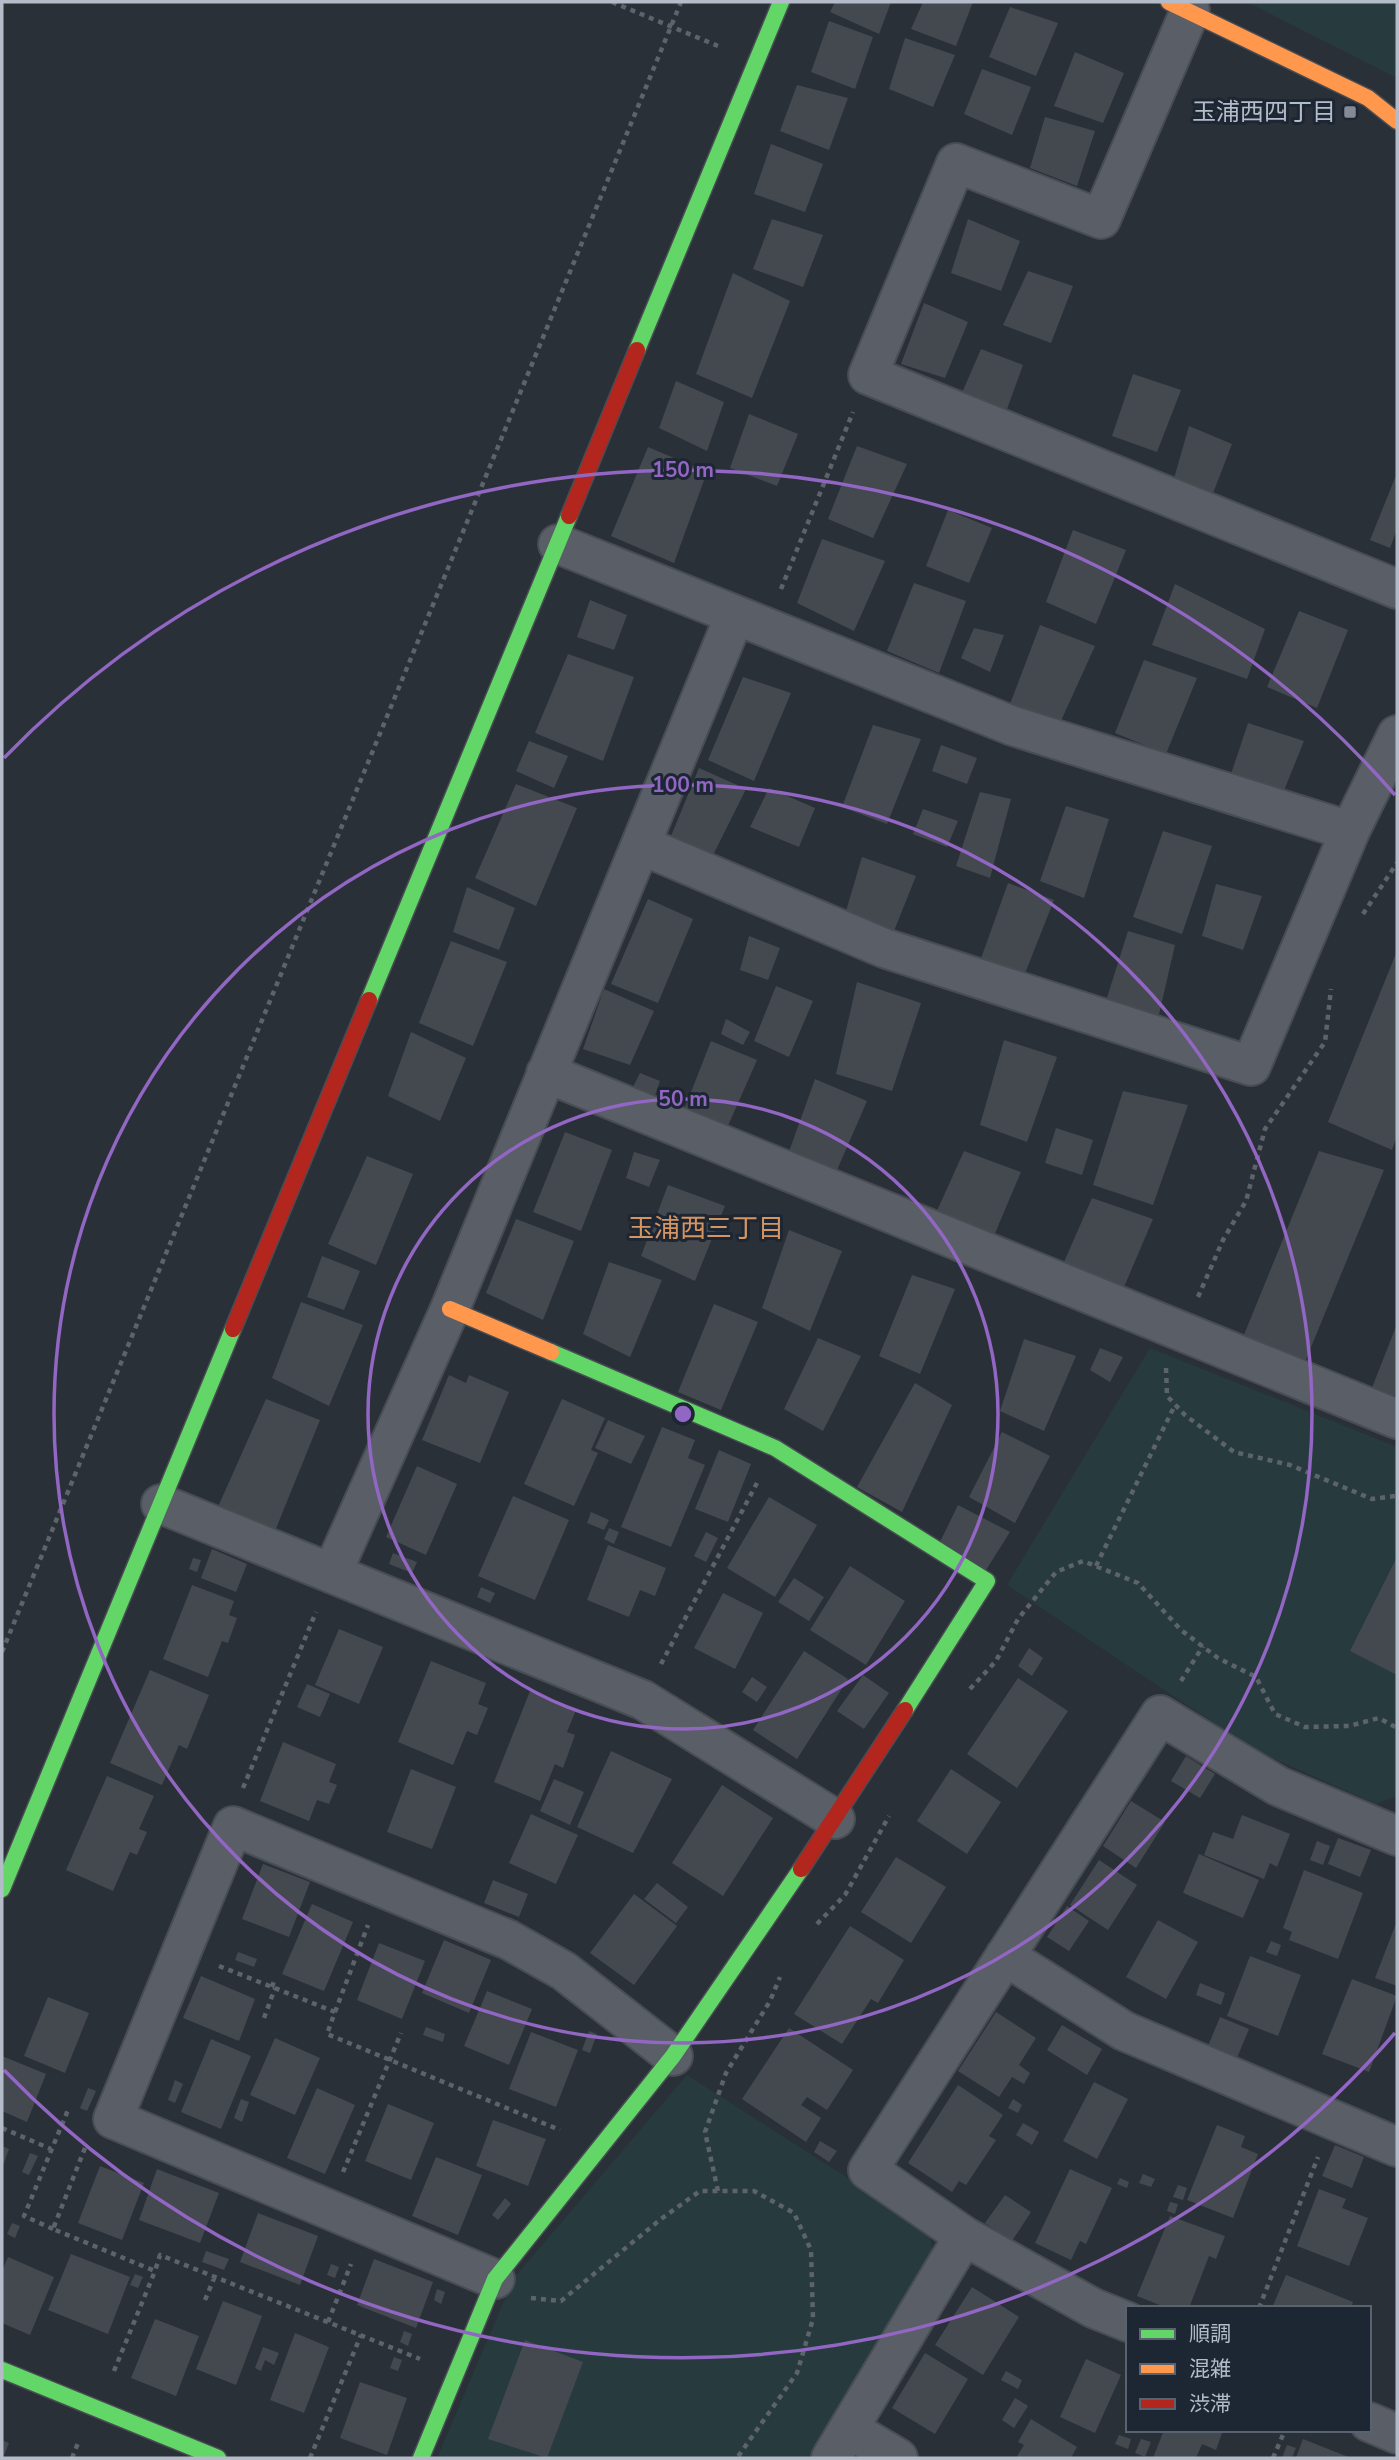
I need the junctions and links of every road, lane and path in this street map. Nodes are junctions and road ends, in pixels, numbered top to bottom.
1 (612, 2) edge
2 (681, 2) edge
3 (781, 2) edge
4 (1179, 6) edge
5 (671, 26) junction
6 (756, 63) junction
7 (1397, 121) edge
8 (868, 375) junction
9 (558, 544) junction
10 (1397, 589) edge
11 (750, 621) junction
12 (1397, 734) edge
13 (1350, 831) junction
14 (641, 845) junction
15 (1397, 863) edge
16 (1360, 918) dead end
17 (1335, 977) dead end
18 (546, 1073) junction
19 (1247, 1201) dead end
20 (450, 1309) junction
21 (1175, 1405) dead end
22 (1397, 1419) edge
23 (775, 1448) junction
24 (162, 1504) junction
25 (1096, 1566) junction
26 (332, 1573) junction
27 (2, 1652) edge
28 (961, 1699) dead end
29 (643, 1700) junction
30 (1397, 1728) edge
31 (894, 1805) dead end
32 (835, 1819) junction
33 (233, 1826) junction
34 (1397, 1836) edge
35 (382, 1888) junction
36 (2, 1889) edge
37 (816, 1925) dead end
38 (182, 1951) junction
39 (1006, 1955) junction
40 (787, 1967) dead end
41 (275, 1978) dead end
42 (273, 1988) junction
43 (335, 2012) junction
44 (264, 2018) dead end
45 (401, 2032) dead end
46 (673, 2056) junction
47 (390, 2060) junction
48 (68, 2109) dead end
49 (113, 2119) junction
50 (1333, 2120) junction
51 (2, 2129) edge
52 (600, 2147) junction
53 (1397, 2147) edge
54 (51, 2149) junction
55 (718, 2191) junction
56 (327, 2209) junction
57 (366, 2225) junction
58 (53, 2230) junction
59 (964, 2236) junction
60 (155, 2271) junction
61 (215, 2276) junction
62 (494, 2281) junction
63 (205, 2300) dead end
64 (1260, 2306) edge
65 (1126, 2321) edge
66 (328, 2322) junction
67 (361, 2335) junction
68 (2, 2370) edge
69 (114, 2372) dead end
70 (455, 2372) junction
71 (1371, 2423) edge
72 (1283, 2432) edge
73 (1397, 2434) edge
74 (840, 2444) edge
75 (218, 2458) edge
76 (310, 2458) edge
77 (421, 2458) edge
78 (737, 2458) edge
79 (898, 2458) edge
80 (1273, 2458) edge

1 - 5 path
2 - 5 path
3 - 6 street
4 - 7 street
4 - 8 street
5 - 6 path
5 - 27 path
6 - 9 street
8 - 10 street
8 - 11 path
9 - 11 street
9 - 24 street
11 - 13 street
11 - 14 street
12 - 13 street
13 - 14 street
14 - 18 street
15 - 16 path
17 - 19 path
18 - 20 street
18 - 22 street
20 - 23 street
20 - 26 street
21 - 25 path
23 - 29 path
23 - 32 street
24 - 26 street
24 - 36 street
25 - 28 path
25 - 30 path
26 - 29 street
26 - 33 path
29 - 32 street
31 - 37 path
32 - 46 street
33 - 35 street
33 - 38 street
34 - 39 street
35 - 43 path
35 - 46 street
38 - 42 path
38 - 49 street
39 - 50 street
39 - 59 street
40 - 55 path
41 - 42 path
42 - 43 path
42 - 44 path
43 - 47 path
45 - 47 path
46 - 52 street
47 - 52 path
47 - 56 path
48 - 54 path
49 - 56 street
49 - 58 path
50 - 53 street
50 - 64 path
51 - 54 path
52 - 62 street
54 - 58 path
55 - 62 path
55 - 78 path
56 - 57 street
57 - 62 street
57 - 66 path
58 - 60 path
59 - 65 street
59 - 74 street
60 - 61 path
60 - 69 path
61 - 63 path
61 - 66 path
62 - 70 street
66 - 67 path
67 - 70 path
67 - 76 path
68 - 75 street
70 - 77 street
71 - 73 street
72 - 80 path
74 - 79 street

